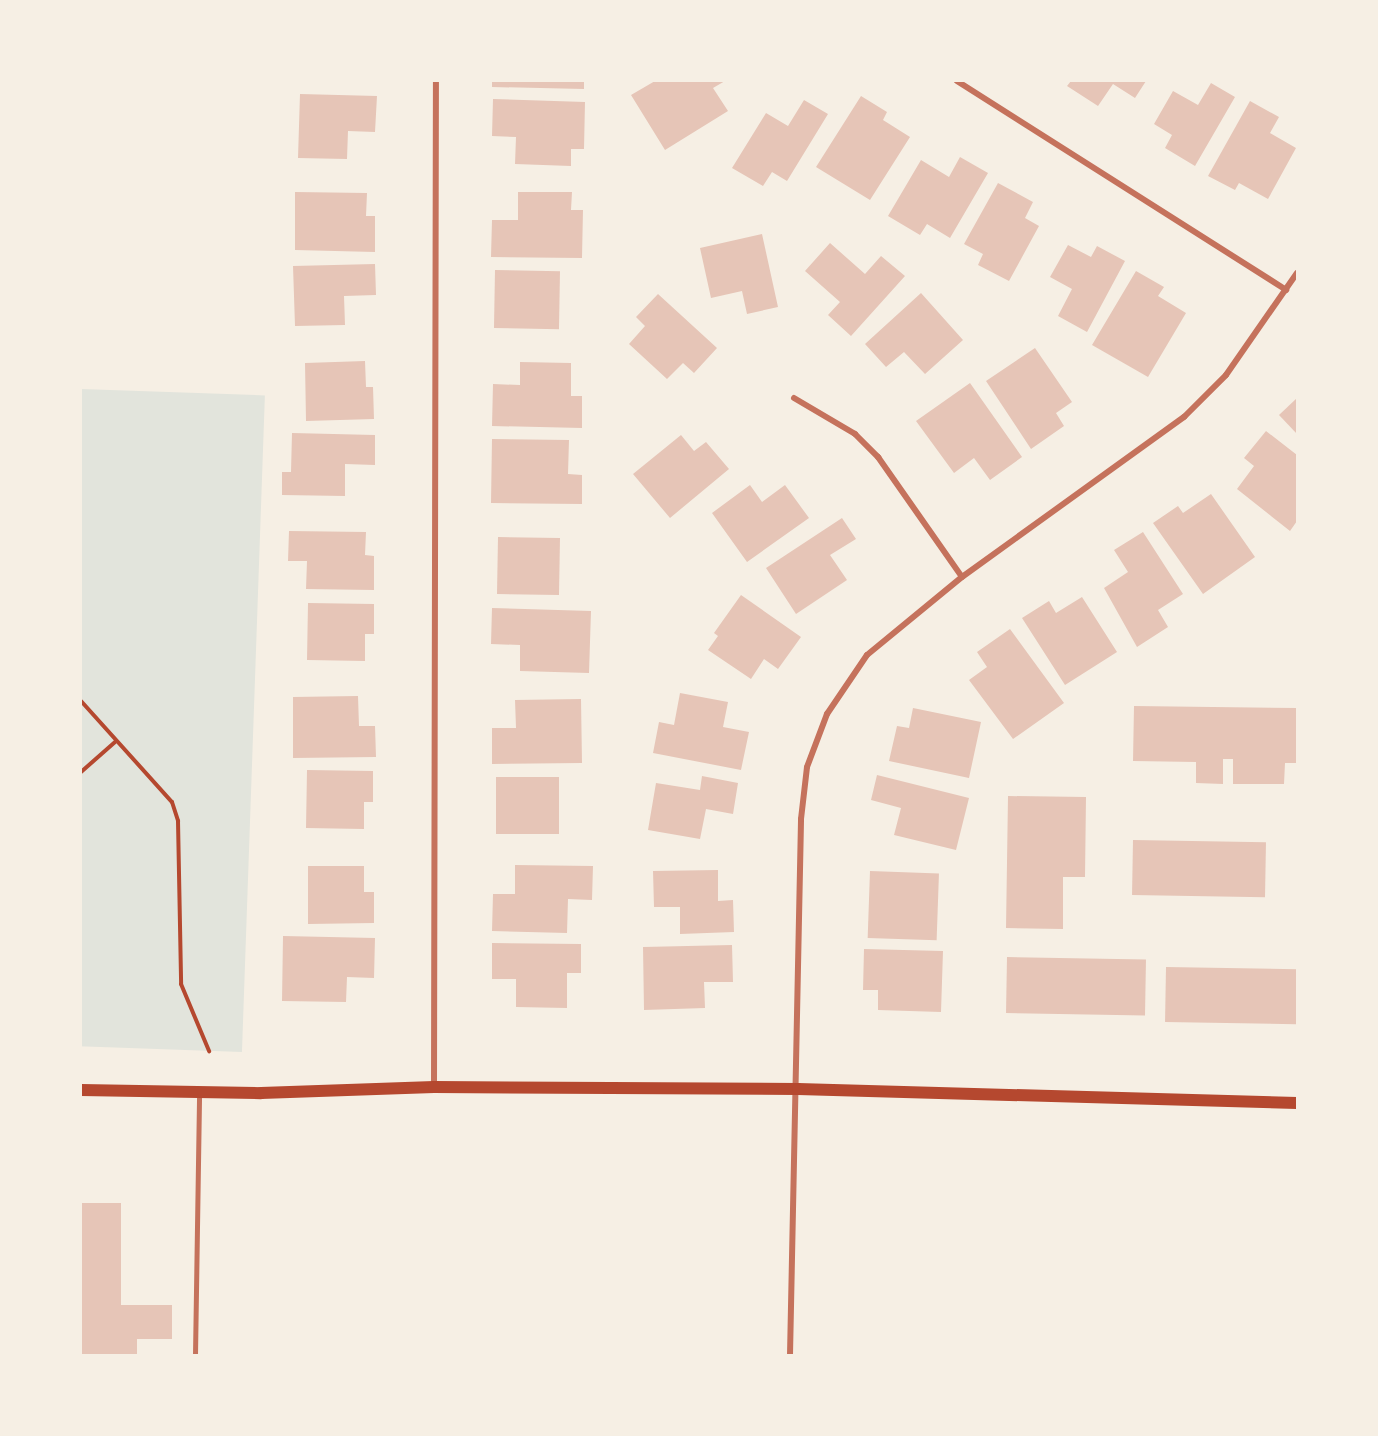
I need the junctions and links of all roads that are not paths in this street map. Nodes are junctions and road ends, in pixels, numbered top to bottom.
1 (436, 81) edge
2 (957, 81) edge
3 (1297, 273) edge
4 (1286, 290) junction
5 (794, 398) dead end
6 (962, 577) junction
7 (434, 1087) junction
8 (798, 1089) junction
9 (81, 1090) edge
10 (199, 1092) junction
11 (1297, 1103) edge
12 (195, 1355) edge
13 (790, 1355) edge

1 - 7 street
2 - 4 street
3 - 4 street
4 - 6 street
5 - 6 street
6 - 8 street
7 - 8 main road
7 - 10 main road
8 - 11 main road
8 - 13 street
9 - 10 main road
10 - 12 lane

